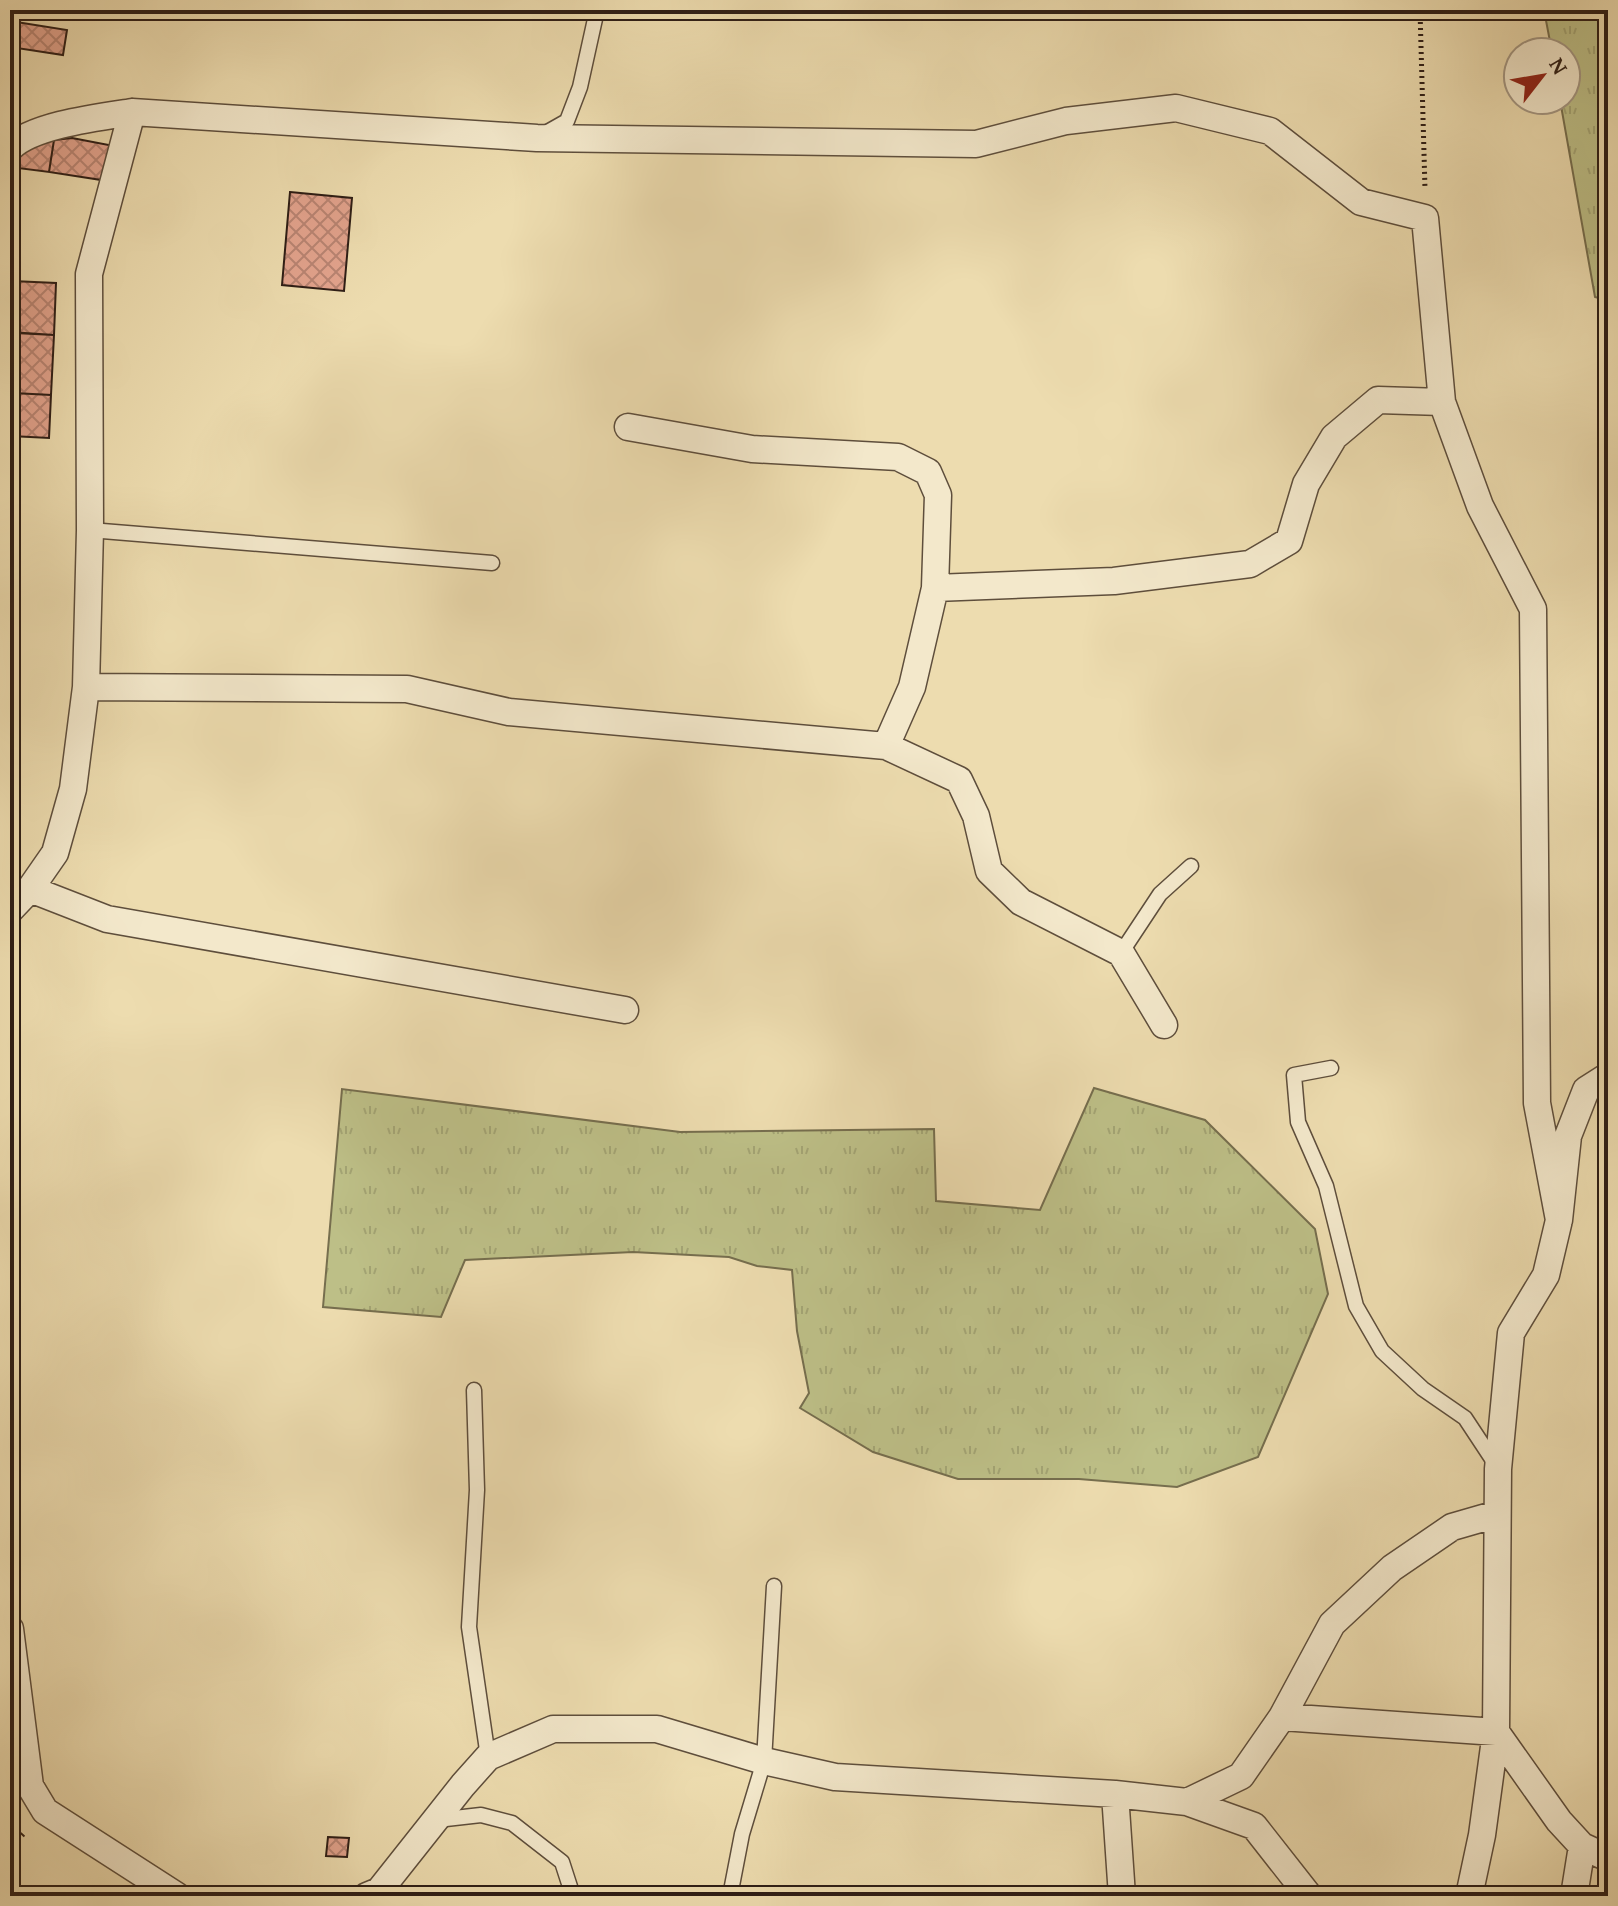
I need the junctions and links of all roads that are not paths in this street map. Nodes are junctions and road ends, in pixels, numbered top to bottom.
1 (597, 10) edge
2 (132, 112) junction
3 (537, 138) junction
4 (10, 148) edge
5 (1442, 402) junction
6 (628, 427) dead end
7 (90, 530) junction
8 (492, 563) dead end
9 (935, 588) junction
10 (86, 687) junction
11 (886, 746) junction
12 (1191, 866) dead end
13 (30, 889) junction
14 (10, 910) edge
15 (1121, 953) junction
16 (625, 1010) dead end
17 (1164, 1025) dead end
18 (1331, 1068) dead end
19 (1608, 1076) edge
20 (1559, 1220) junction
21 (474, 1390) dead end
22 (1498, 1469) junction
23 (1497, 1514) junction
24 (774, 1586) dead end
25 (10, 1629) edge
26 (1282, 1717) junction
27 (1496, 1732) junction
28 (488, 1757) junction
29 (764, 1761) junction
30 (1115, 1794) junction
31 (1187, 1802) junction
32 (437, 1820) junction
33 (1582, 1846) junction
34 (1608, 1858) edge
35 (177, 1896) edge
36 (367, 1896) edge
37 (573, 1896) edge
38 (730, 1896) edge
39 (1122, 1896) edge
40 (1309, 1896) edge
41 (1469, 1896) edge
42 (1574, 1896) edge

1 - 3 lane
2 - 3 street
2 - 4 street
2 - 7 street
3 - 5 street
5 - 9 street
5 - 20 street
6 - 9 street
7 - 8 lane
7 - 10 street
9 - 11 street
10 - 11 street
10 - 13 street
11 - 15 street
12 - 15 lane
13 - 14 street
13 - 16 street
15 - 17 street
18 - 22 lane
19 - 20 street
20 - 22 street
21 - 28 lane
22 - 23 street
23 - 26 street
23 - 27 street
24 - 29 lane
25 - 35 street
26 - 27 street
26 - 31 street
27 - 33 street
27 - 41 street
28 - 29 street
28 - 32 street
29 - 30 street
29 - 38 lane
30 - 31 street
30 - 39 street
31 - 40 street
32 - 36 street
32 - 37 lane
33 - 34 street
33 - 42 street

